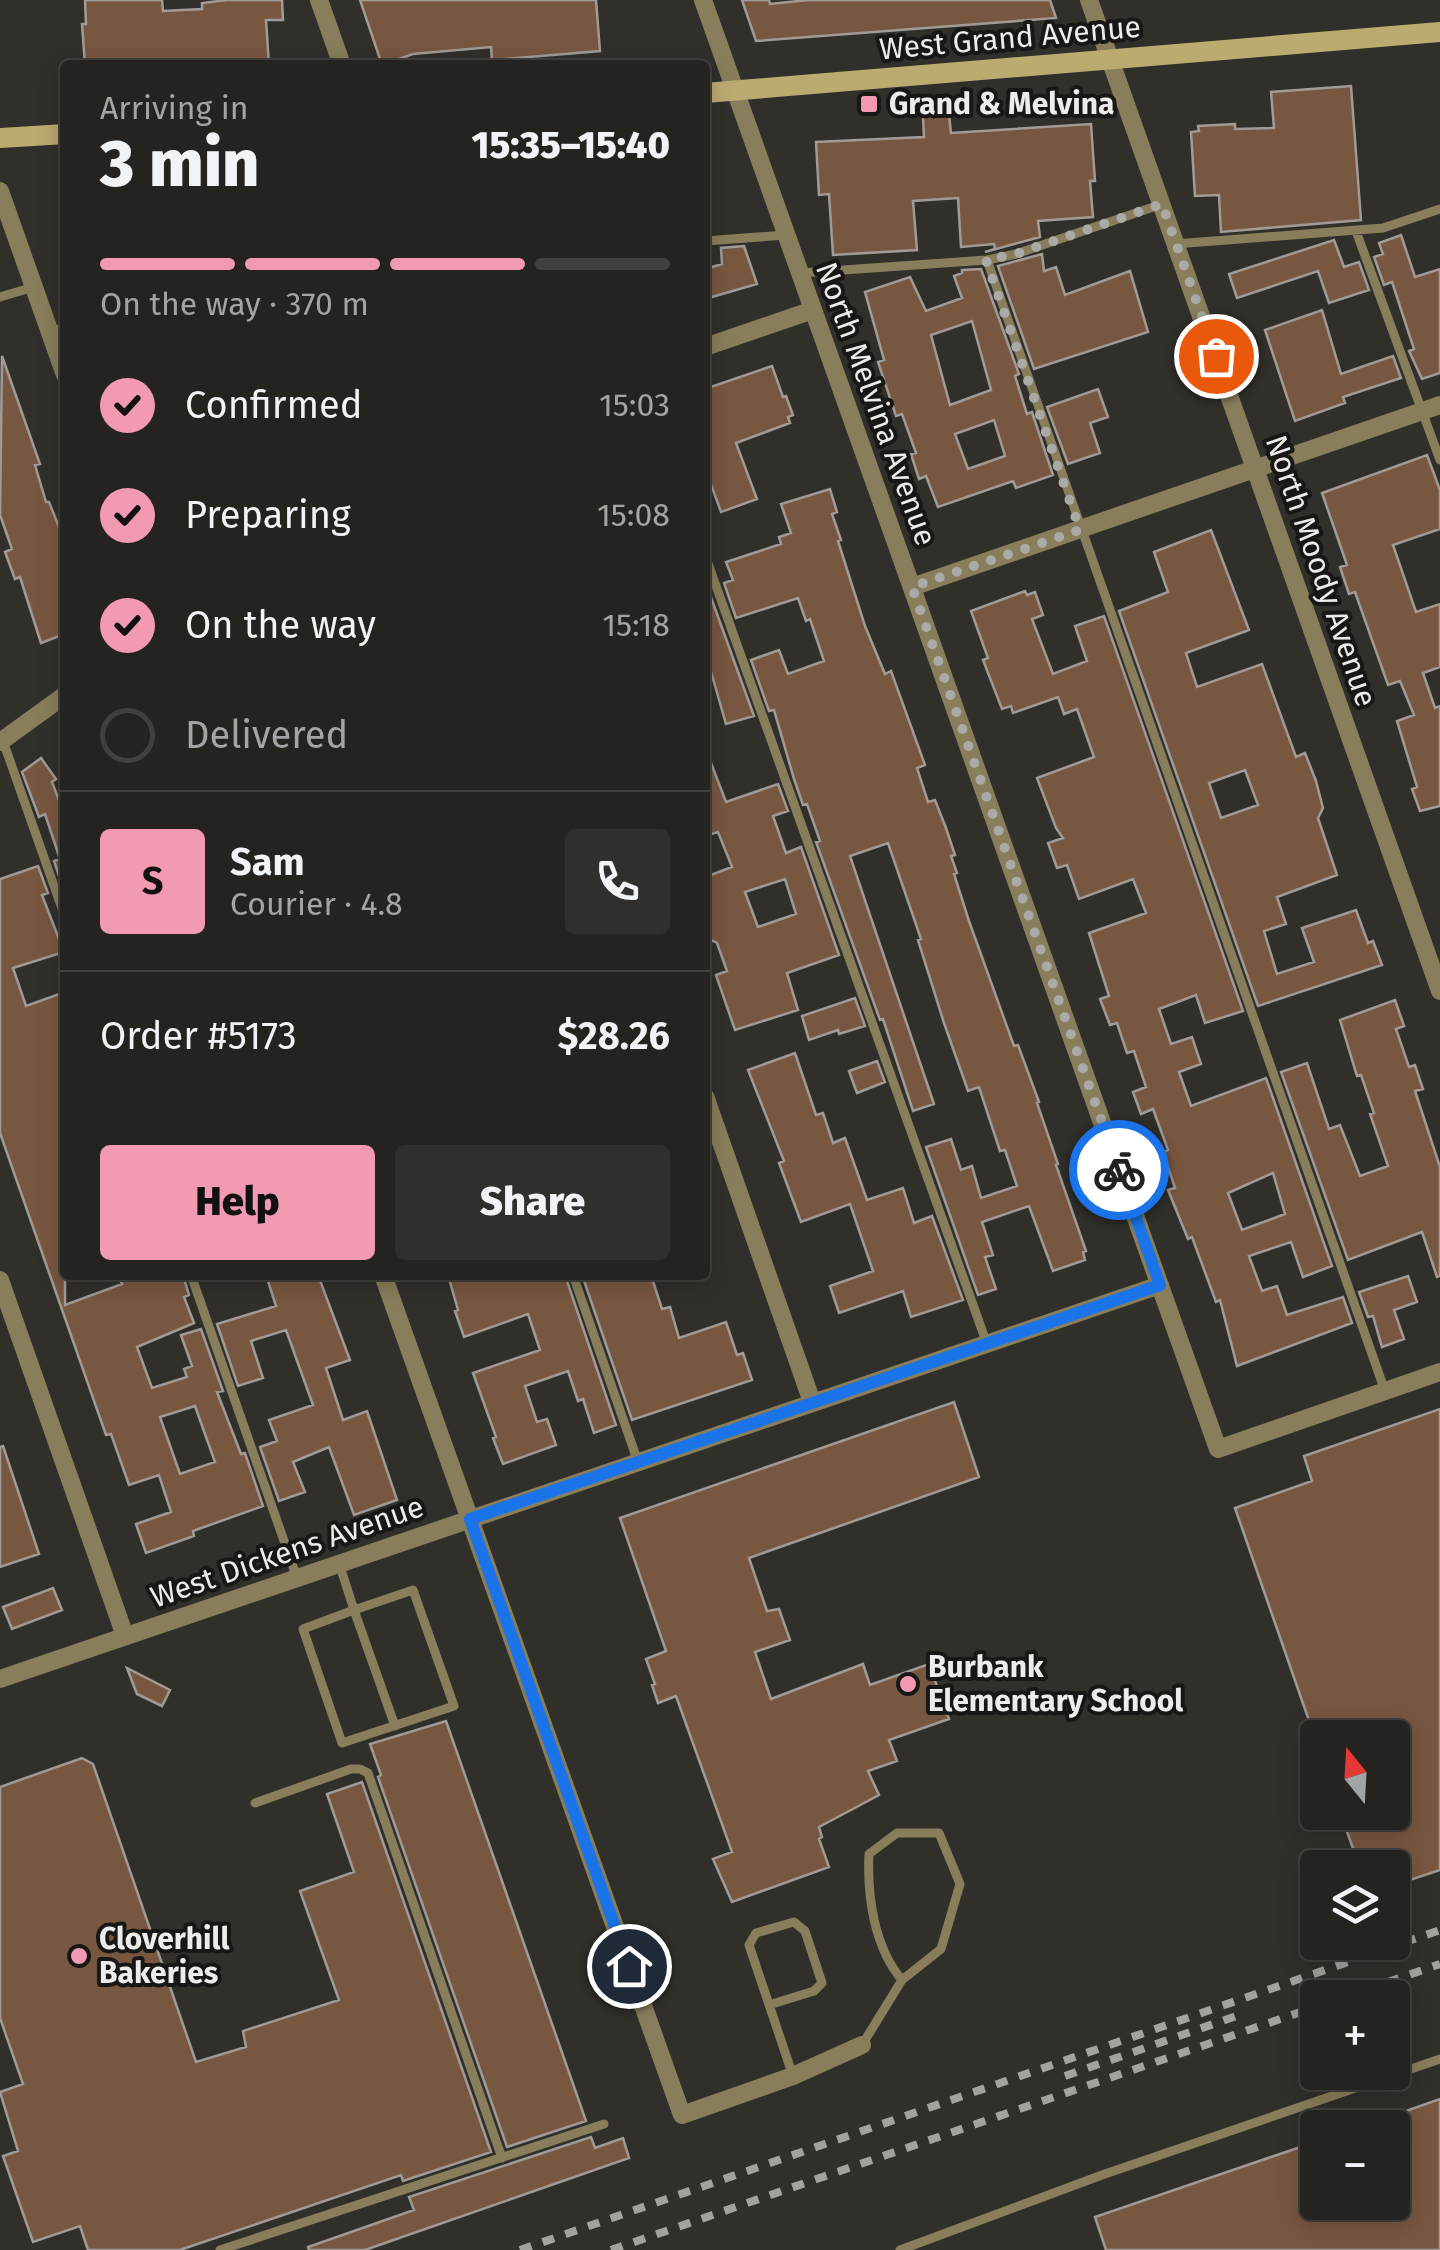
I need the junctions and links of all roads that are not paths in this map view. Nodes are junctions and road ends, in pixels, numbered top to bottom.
1 (319, 0) edge
2 (703, 0) edge
3 (1089, 0) edge
4 (1440, 32) edge
5 (340, 60) edge
6 (1110, 60) junction
7 (735, 91) junction
8 (710, 93) edge
9 (60, 134) edge
10 (0, 138) edge
11 (0, 192) edge
12 (1162, 204) junction
13 (1440, 209) edge
14 (1356, 230) junction
15 (786, 235) junction
16 (710, 242) edge
17 (1176, 244) junction
18 (986, 260) junction
19 (800, 273) junction
20 (34, 286) junction
21 (0, 297) edge
22 (813, 310) junction
23 (57, 329) edge
24 (710, 345) edge
25 (1431, 408) edge
26 (1440, 460) edge
27 (1256, 469) junction
28 (1080, 530) junction
29 (710, 568) edge
30 (912, 587) junction
31 (60, 699) edge
32 (1, 738) edge
33 (60, 903) edge
34 (1440, 992) edge
35 (710, 1110) edge
36 (0, 1280) edge
37 (192, 1280) edge
38 (385, 1280) edge
39 (574, 1280) edge
40 (1160, 1285) junction
41 (987, 1344) junction
42 (1440, 1372) edge
43 (1385, 1391) junction
44 (812, 1402) junction
45 (638, 1462) junction
46 (470, 1519) junction
47 (339, 1563) junction
48 (297, 1578) junction
49 (354, 1610) junction
50 (125, 1636) junction
51 (0, 1678) edge
52 (395, 1726) junction
53 (255, 1803) dead end
54 (902, 1980) junction
55 (769, 2005) junction
56 (862, 2044) joint
57 (1440, 2060) edge
58 (793, 2076) junction
59 (604, 2124) dead end
60 (502, 2158) junction
61 (220, 2250) edge
62 (900, 2250) edge

1 - 5 street
2 - 7 street, North Melvina Avenue
3 - 6 street, North Moody Avenue
4 - 6 main road, West Grand Avenue
6 - 7 main road, West Grand Avenue
6 - 12 street, North Moody Avenue
7 - 8 main road, West Grand Avenue
7 - 15 street, North Melvina Avenue
9 - 10 main road
11 - 20 street
12 - 17 street, North Moody Avenue
12 - 18 lane
13 - 14 lane
14 - 17 lane
14 - 25 lane
15 - 16 lane
15 - 19 street, North Melvina Avenue
17 - 27 street, North Moody Avenue
18 - 19 lane
18 - 28 lane
19 - 22 street, North Melvina Avenue
20 - 21 lane
20 - 23 street
22 - 24 street
22 - 30 street, North Melvina Avenue
25 - 26 lane
25 - 27 street
27 - 28 street
27 - 34 street, North Moody Avenue
28 - 30 street
28 - 43 lane
29 - 41 lane
30 - 40 street, North Melvina Avenue
31 - 32 street
32 - 33 lane
35 - 44 street
36 - 50 street
37 - 48 lane
38 - 46 street
39 - 45 lane
40 - 41 street, West Dickens Avenue
40 - 43 street, North Melvina Avenue
41 - 44 street, West Dickens Avenue
42 - 43 street
44 - 45 street, West Dickens Avenue
45 - 46 street, West Dickens Avenue
46 - 47 street, West Dickens Avenue
46 - 58 street
47 - 48 street, West Dickens Avenue
47 - 49 lane
48 - 50 street, West Dickens Avenue
49 - 52 lane
49 - 52 lane
49 - 52 lane
50 - 51 street, West Dickens Avenue
53 - 60 lane
54 - 54 lane
54 - 56 lane
55 - 55 lane
55 - 58 lane
56 - 58 street
57 - 62 lane
59 - 60 lane
60 - 61 lane

